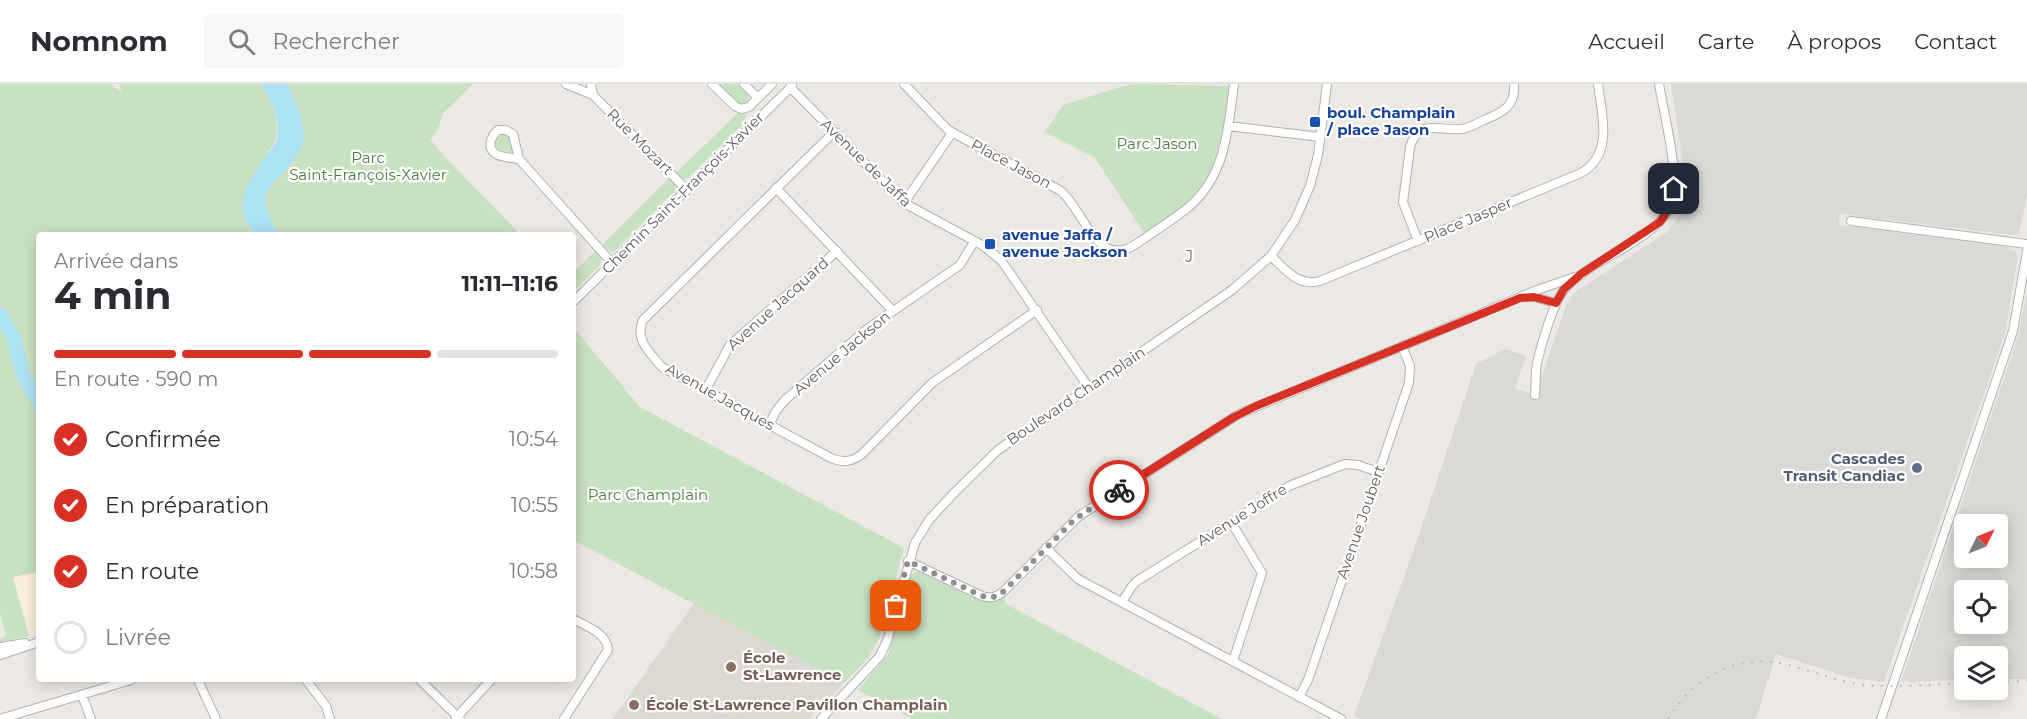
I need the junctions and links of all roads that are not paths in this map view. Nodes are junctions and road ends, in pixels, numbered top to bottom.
1 (566, 84) edge
2 (591, 84) edge
3 (712, 84) edge
4 (744, 84) edge
5 (772, 84) edge
6 (904, 84) edge
7 (1234, 84) edge
8 (1327, 84) edge
9 (1514, 84) edge
10 (1598, 84) edge
11 (1659, 84) edge
12 (792, 86) edge
13 (593, 95) junction
14 (758, 98) junction
15 (1228, 126) junction
16 (834, 132) junction
17 (952, 133) junction
18 (1320, 137) junction
19 (519, 159) dead end
20 (776, 188) junction
21 (686, 189) junction
22 (904, 203) junction
23 (1851, 221) dead end
24 (1418, 241) junction
25 (975, 242) junction
26 (2027, 244) edge
27 (837, 251) junction
28 (2027, 251) edge
29 (1271, 256) junction
30 (612, 262) junction
31 (2026, 268) edge
32 (1581, 274) junction
33 (1520, 298) junction
34 (576, 299) edge
35 (1556, 303) junction
36 (1037, 310) junction
37 (892, 311) junction
38 (1402, 346) junction
39 (1089, 388) junction
40 (705, 391) junction
41 (1535, 395) dead end
42 (769, 425) junction
43 (1378, 472) junction
44 (1231, 522) junction
45 (1046, 548) junction
46 (908, 561) junction
47 (1122, 602) junction
48 (576, 621) edge
49 (36, 641) edge
50 (36, 642) edge
51 (0, 647) edge
52 (0, 655) edge
53 (1233, 661) junction
54 (124, 682) edge
55 (199, 682) edge
56 (308, 682) edge
57 (422, 682) edge
58 (489, 682) edge
59 (82, 695) junction
60 (1299, 697) junction
61 (457, 718) edge
62 (0, 719) edge
63 (91, 719) edge
64 (216, 719) edge
65 (330, 719) edge
66 (564, 719) edge
67 (821, 719) edge
68 (1341, 719) edge
69 (1881, 719) edge

1 - 13 street, Rue Mozart
2 - 13 street
3 - 14 street
4 - 14 street
5 - 14 street
6 - 17 street, Place Jason
7 - 15 street, Place Jason
8 - 18 street, Boulevard Champlain
9 - 24 street
10 - 24 street, Place Jasper
11 - 32 street
12 - 16 street, Avenue de Jaffa
12 - 21 street, Chemin Saint-François-Xavier
13 - 21 street, Rue Mozart
15 - 17 street, Place Jason
15 - 18 street
16 - 20 street, Avenue Jacques
16 - 22 street, Avenue de Jaffa
17 - 22 street
18 - 29 street, Boulevard Champlain
19 - 30 street
20 - 27 street
20 - 40 street, Avenue Jacques
21 - 30 street, Chemin Saint-François-Xavier
22 - 25 street, Avenue de Jaffa
23 - 26 street
24 - 29 street, Place Jasper
25 - 36 street, Avenue de Jaffa
25 - 37 street, Avenue Jackson
27 - 37 street
27 - 40 street, Avenue Jacquard
28 - 31 street
29 - 39 street, Boulevard Champlain
30 - 34 street, Chemin Saint-François-Xavier
31 - 69 street
32 - 33 street
32 - 35 street
33 - 35 street
33 - 38 street
35 - 41 street
36 - 39 street, Avenue de Jaffa
36 - 42 street, Avenue Jacques
37 - 42 street, Avenue Jackson
38 - 43 street, Avenue Joubert
38 - 45 street
39 - 46 street, Boulevard Champlain
40 - 42 street, Avenue Jacques
43 - 44 street, Avenue Joffre
43 - 60 street, Avenue Joubert
44 - 47 street, Avenue Joffre
44 - 53 street
45 - 46 street
45 - 47 street
46 - 67 street, Boulevard Champlain
47 - 53 street
48 - 66 street
49 - 51 street
50 - 52 street
53 - 60 street
54 - 59 street
55 - 64 street
56 - 65 street
57 - 61 street
58 - 61 street
59 - 62 street
59 - 63 street
60 - 68 street

